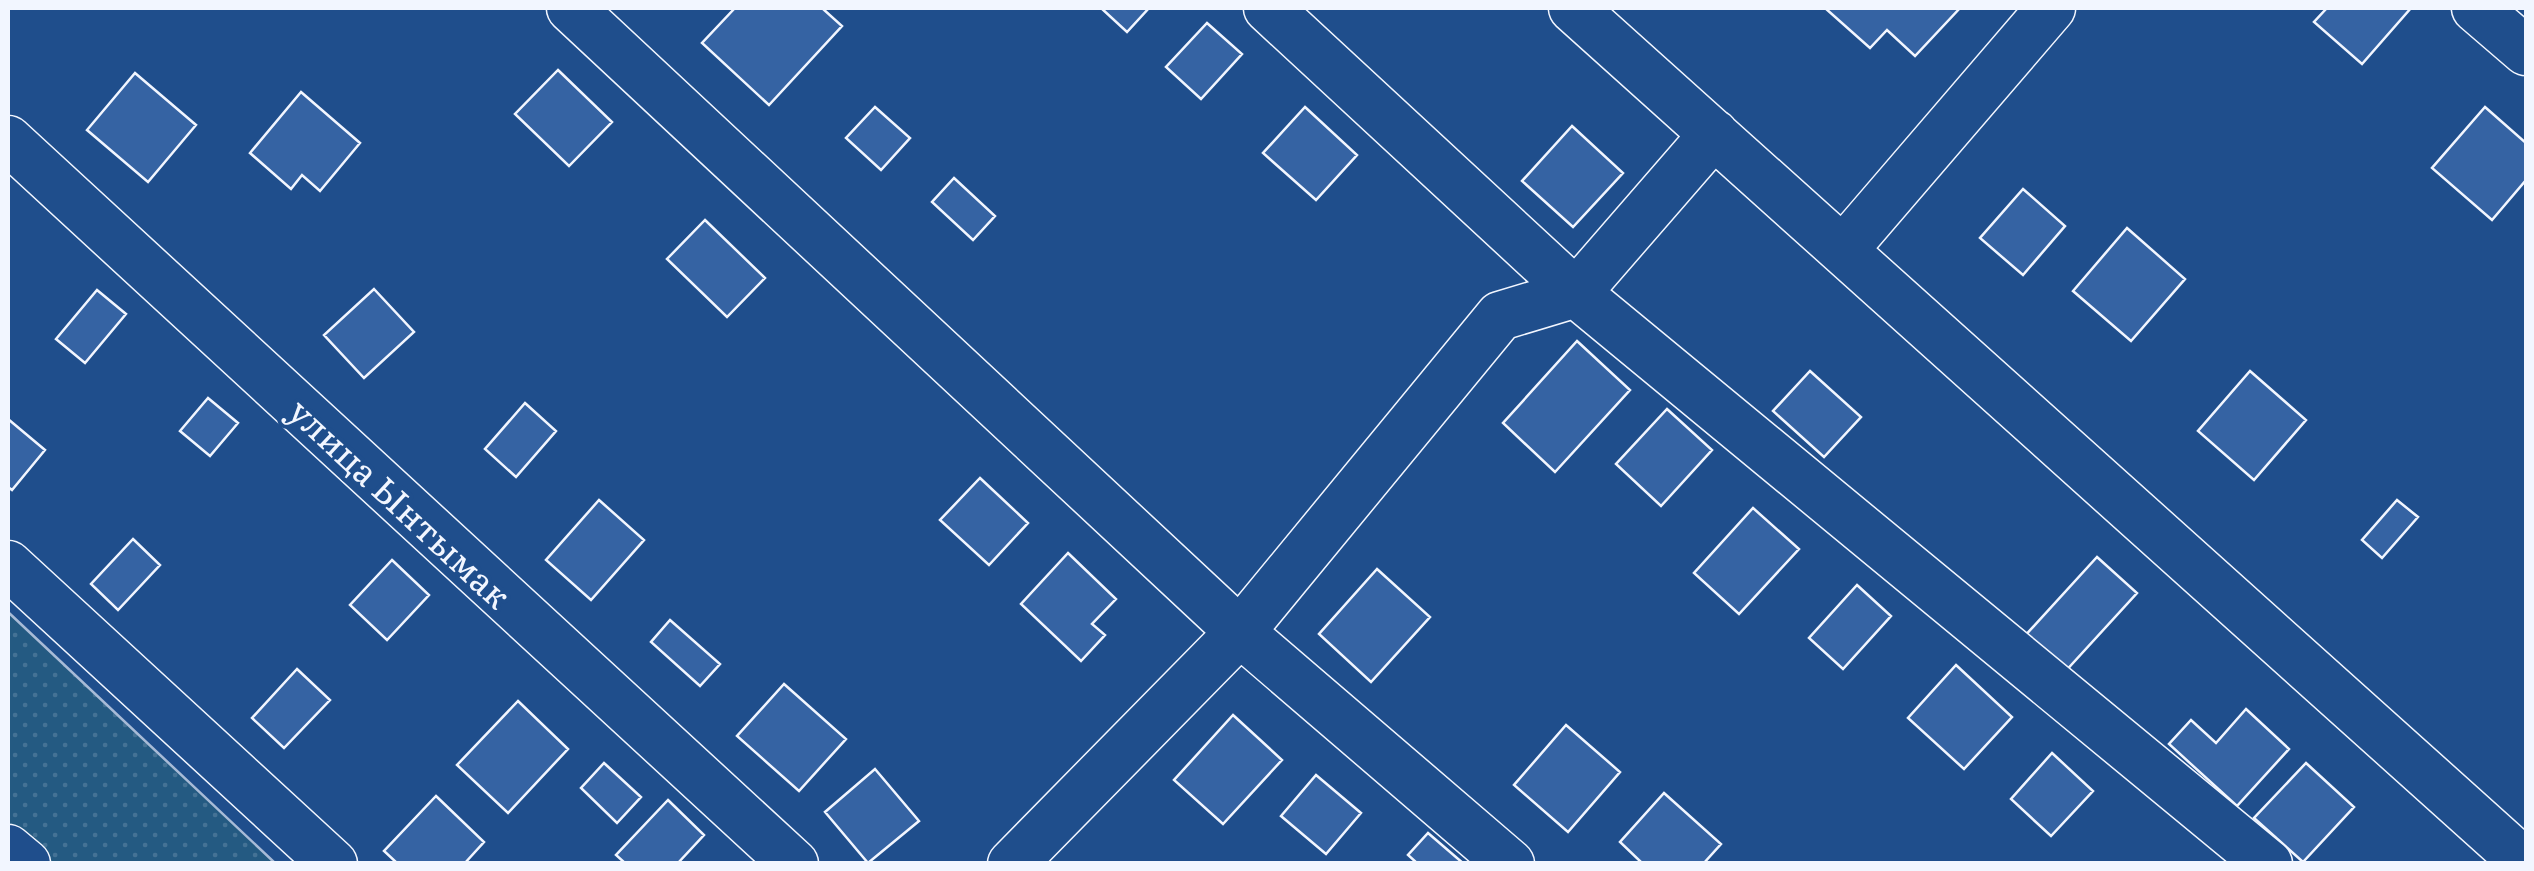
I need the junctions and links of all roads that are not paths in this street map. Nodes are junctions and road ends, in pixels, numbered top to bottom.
1 (572, 8) edge
2 (1268, 8) edge
3 (1573, 8) edge
4 (2051, 8) edge
5 (2476, 8) edge
6 (2526, 51) edge
7 (1714, 134) junction
8 (8, 140) edge
9 (1844, 249) junction
10 (1576, 293) junction
11 (8, 565) edge
12 (1240, 632) junction
13 (8, 849) edge
14 (26, 864) edge
15 (333, 864) edge
16 (794, 864) edge
17 (1012, 864) edge
18 (1510, 864) edge
19 (2268, 864) edge
20 (2526, 864) edge

1 - 12 street
2 - 10 street
3 - 7 street
4 - 9 street
5 - 6 street
7 - 9 street
7 - 10 street
8 - 16 street, улица Ынтымак
9 - 20 street
10 - 12 street
10 - 19 street
11 - 15 street
12 - 17 street
12 - 18 street
13 - 14 street

